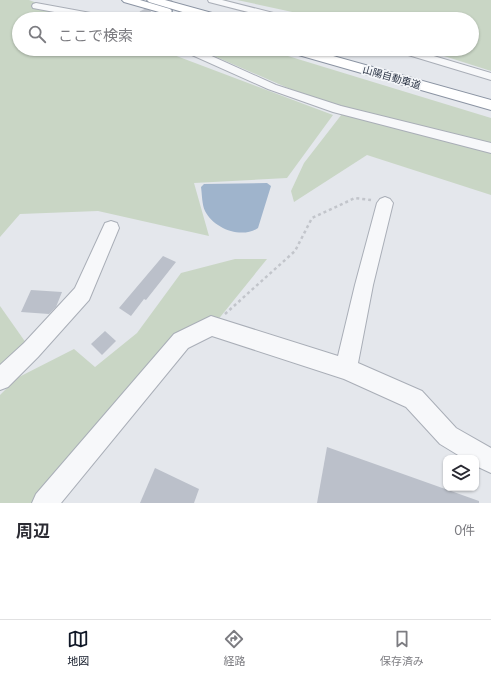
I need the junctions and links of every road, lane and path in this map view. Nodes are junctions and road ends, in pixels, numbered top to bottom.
1 (128, 0) edge
2 (153, 0) edge
3 (212, 0) edge
4 (36, 6) dead end
5 (69, 12) edge
6 (168, 12) edge
7 (195, 12) edge
8 (259, 12) edge
9 (203, 56) edge
10 (318, 56) edge
11 (348, 56) edge
12 (422, 56) edge
13 (491, 77) edge
14 (491, 96) edge
15 (491, 105) edge
16 (491, 148) edge
17 (385, 203) joint
18 (111, 228) dead end
19 (211, 326) junction
20 (346, 369) junction
21 (0, 379) edge
22 (491, 461) edge
23 (45, 503) edge

1 - 6 highway
2 - 7 highway
3 - 8 street
4 - 5 street
9 - 16 street
10 - 15 highway, 山陽自動車道
11 - 14 highway, 山陽自動車道
12 - 13 street
17 - 19 path
17 - 20 street
18 - 21 street
19 - 20 street
19 - 23 street
20 - 22 street

